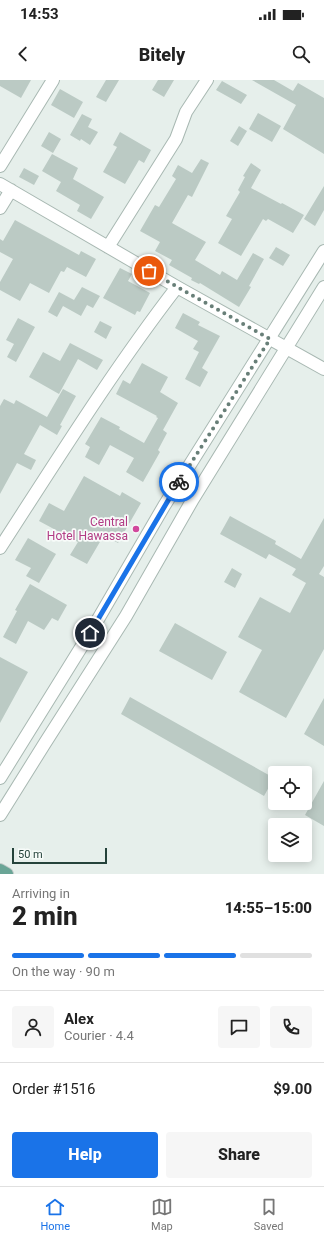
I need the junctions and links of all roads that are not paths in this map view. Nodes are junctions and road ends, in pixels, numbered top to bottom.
1 (53, 80) edge
2 (207, 80) edge
3 (0, 166) edge
4 (0, 184) edge
5 (11, 190) junction
6 (0, 208) edge
7 (108, 247) junction
8 (324, 251) edge
9 (177, 287) junction
10 (324, 287) edge
11 (270, 339) junction
12 (287, 348) junction
13 (324, 369) edge
14 (0, 548) edge
15 (0, 778) edge
16 (0, 815) edge
17 (0, 870) edge
18 (7, 874) edge

1 - 3 street
2 - 7 street
4 - 5 street
5 - 6 street
5 - 7 street
7 - 9 street
8 - 11 street
9 - 11 street
9 - 14 street
10 - 12 street
11 - 12 street
11 - 15 street
12 - 13 street
12 - 16 street
17 - 18 main road

